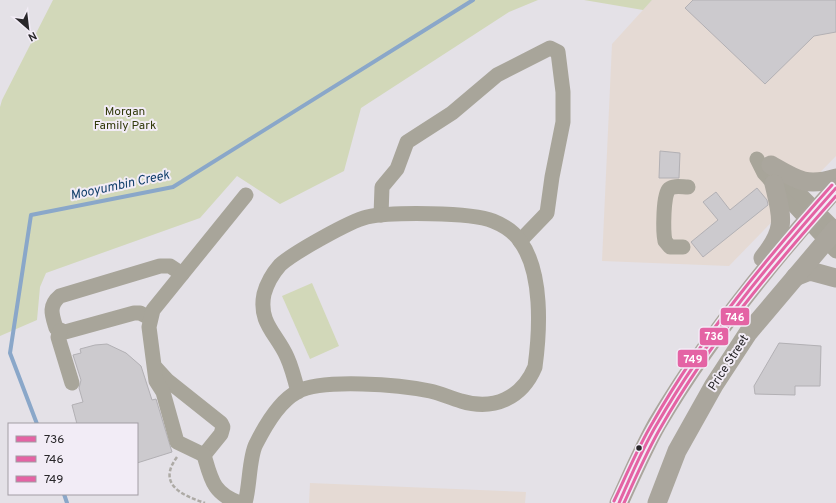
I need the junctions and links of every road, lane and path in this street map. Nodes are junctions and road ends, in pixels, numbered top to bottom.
1 (771, 165) junction
2 (836, 178) edge
3 (774, 184) junction
4 (688, 187) dead end
5 (836, 188) edge
6 (246, 195) dead end
7 (381, 215) junction
8 (812, 215) junction
9 (834, 236) edge
10 (520, 240) junction
11 (683, 247) dead end
12 (182, 274) junction
13 (795, 277) junction
14 (836, 278) edge
15 (730, 314) junction
16 (150, 318) junction
17 (60, 331) junction
18 (154, 366) junction
19 (72, 383) dead end
20 (298, 392) junction
21 (186, 395) junction
22 (168, 408) junction
23 (264, 431) junction
24 (185, 446) junction
25 (204, 455) junction
26 (205, 503) edge
27 (240, 503) edge
28 (245, 503) edge
29 (256, 503) edge
30 (619, 503) edge
31 (657, 503) edge

1 - 2 main road
1 - 3 street
1 - 8 street
3 - 8 street
3 - 15 main road
4 - 11 street
5 - 8 main road
6 - 12 street
7 - 10 street
7 - 10 street
7 - 20 street
8 - 9 street
8 - 15 main road
9 - 13 main road, Price Street
10 - 20 street
12 - 16 street
12 - 17 street
13 - 14 main road
13 - 31 main road, Price Street
15 - 30 main road
16 - 17 street
16 - 18 street
17 - 19 street
18 - 21 street
18 - 22 street
20 - 23 street
21 - 22 street
21 - 25 street
22 - 24 street
23 - 28 street
23 - 29 street
24 - 25 street
24 - 26 path
25 - 27 street

